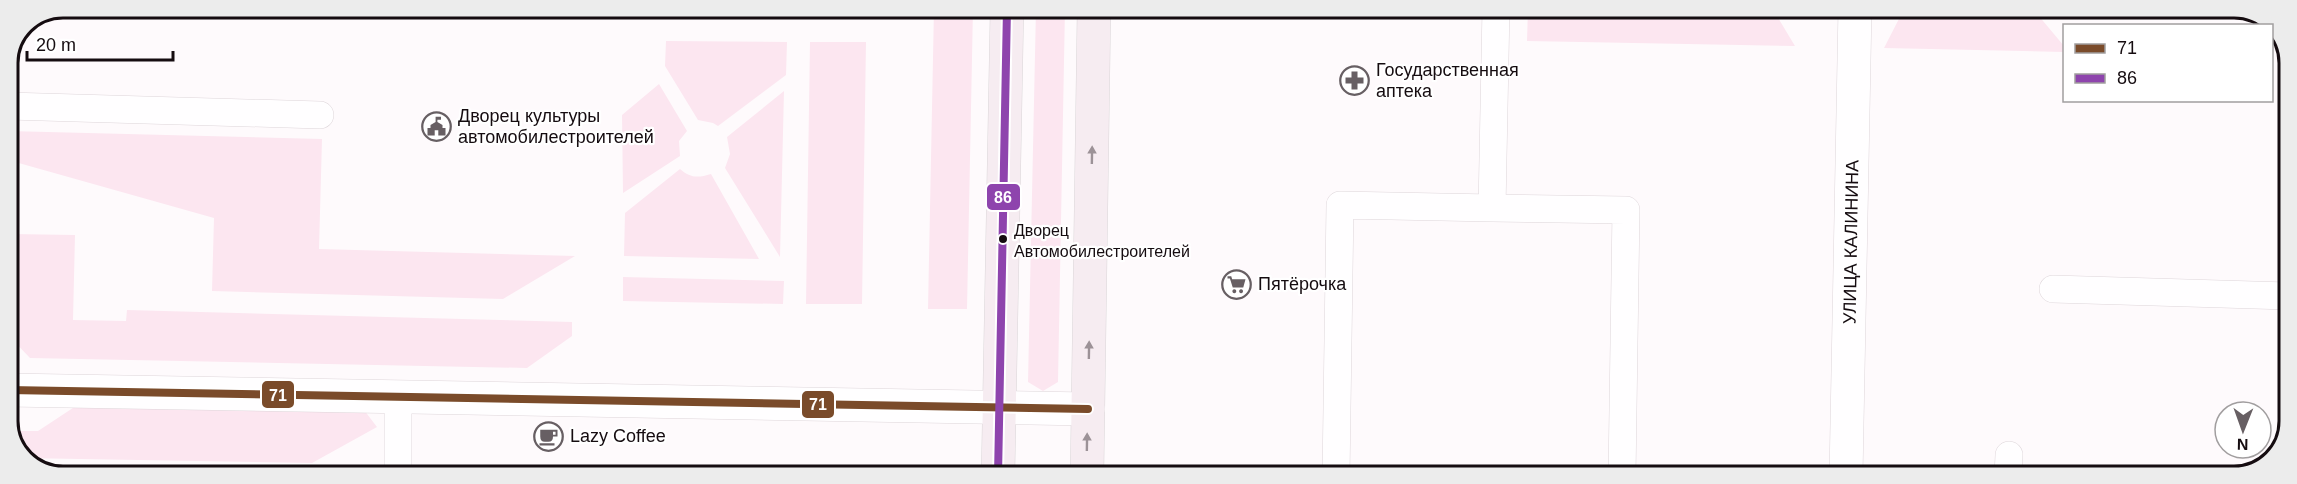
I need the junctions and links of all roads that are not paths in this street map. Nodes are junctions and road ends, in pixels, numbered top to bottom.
1 (1007, 18) edge
2 (1094, 18) edge
3 (1496, 18) edge
4 (1856, 18) edge
5 (18, 106) edge
6 (320, 115) dead end
7 (1492, 207) junction
8 (2053, 289) dead end
9 (2279, 296) edge
10 (18, 390) edge
11 (398, 396) junction
12 (999, 407) junction
13 (1088, 409) junction
14 (398, 466) edge
15 (998, 466) edge
16 (1087, 466) edge
17 (1336, 466) edge
18 (1622, 466) edge
19 (1846, 466) edge

1 - 12 main road
13 -> 2 main road
3 - 7 lane
4 - 19 street, УЛИЦА КАЛИНИНА
5 - 6 lane
7 - 17 lane
7 - 18 lane
8 - 9 lane
10 - 11 street
11 - 12 street
11 - 14 lane
12 - 13 street
12 - 15 main road
16 -> 13 main road

